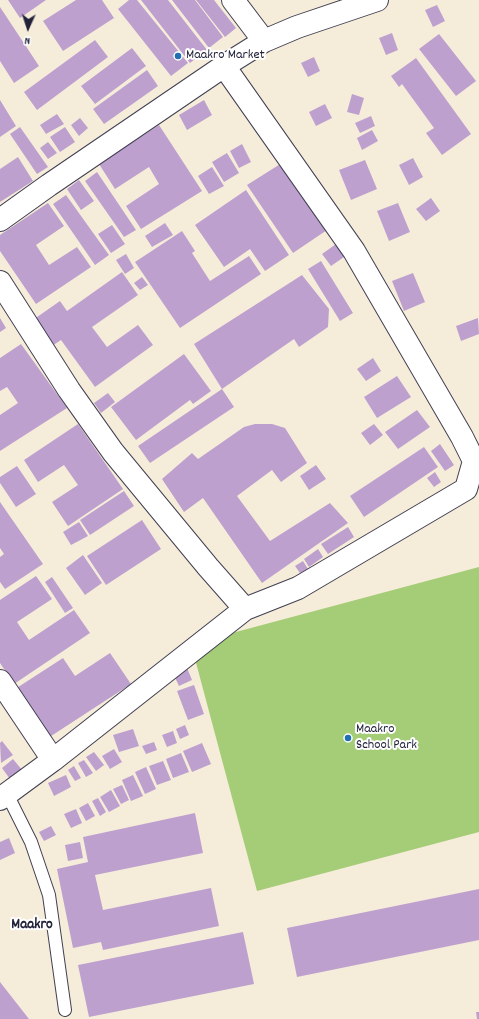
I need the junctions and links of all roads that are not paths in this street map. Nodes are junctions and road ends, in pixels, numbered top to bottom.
1 (233, 0) edge
2 (377, 0) edge
3 (264, 41) junction
4 (224, 66) junction
5 (0, 220) edge
6 (0, 282) edge
7 (244, 609) junction
8 (0, 681) edge
9 (53, 760) junction
10 (4, 797) edge
11 (65, 1010) dead end

1 - 3 street
2 - 3 street
3 - 4 street
4 - 5 street
4 - 7 street
6 - 7 street
7 - 9 street
8 - 9 street
9 - 10 street
10 - 11 lane

